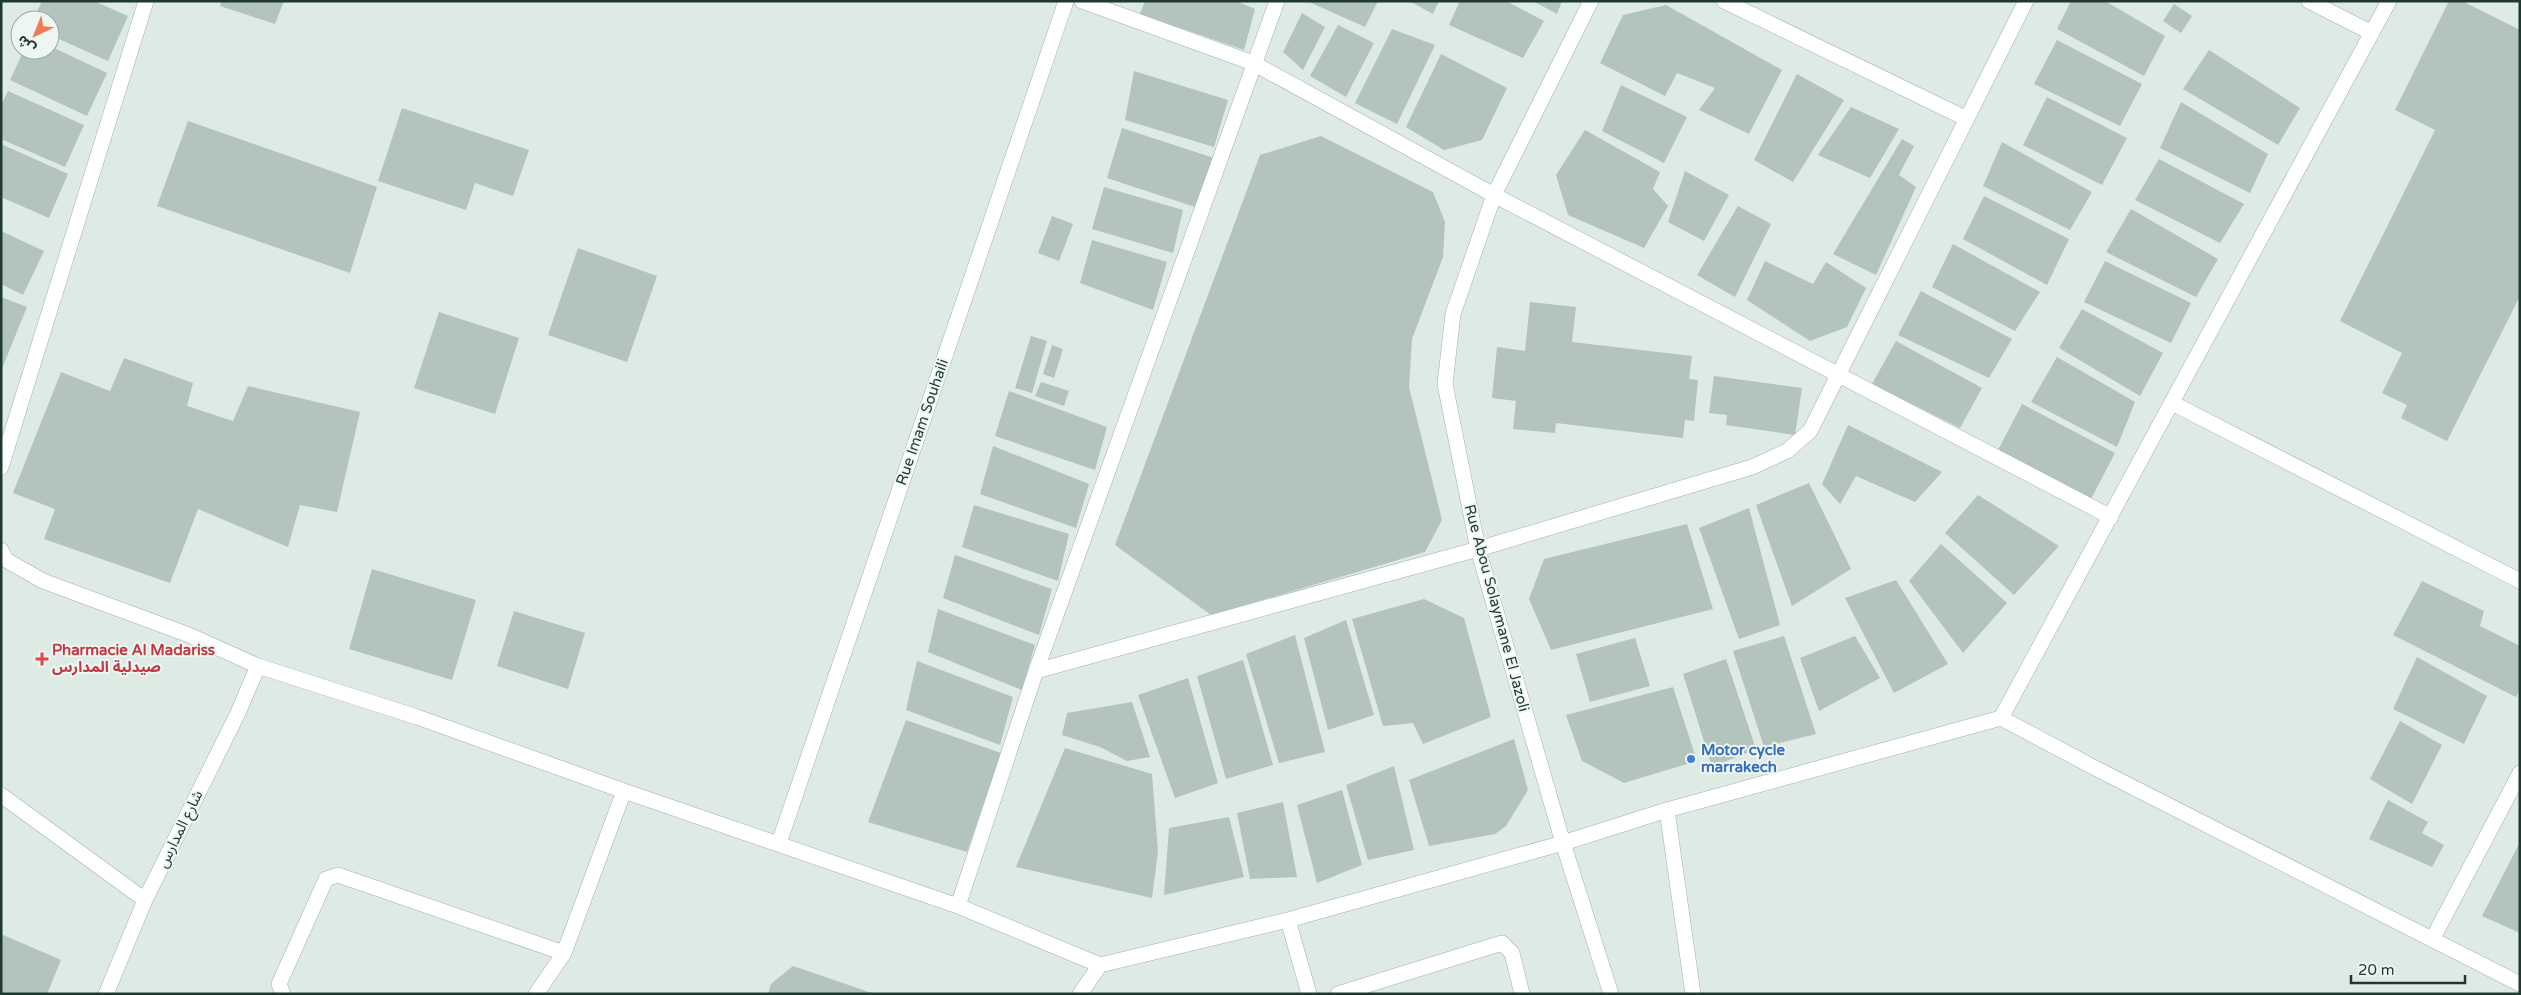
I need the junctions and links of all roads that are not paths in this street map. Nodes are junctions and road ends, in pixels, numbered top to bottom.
1 (146, 1) edge
2 (1066, 1) edge
3 (1082, 1) edge
4 (1277, 1) edge
5 (1591, 1) edge
6 (1724, 1) edge
7 (2026, 1) edge
8 (2309, 1) edge
9 (2389, 1) edge
10 (2372, 33) junction
11 (1253, 63) junction
12 (1967, 119) junction
13 (1494, 195) junction
14 (1838, 374) junction
15 (2172, 403) junction
16 (1, 468) edge
17 (2111, 517) junction
18 (1478, 549) junction
19 (3, 558) edge
20 (2520, 581) edge
21 (258, 666) junction
22 (1036, 671) junction
23 (2001, 718) junction
24 (2520, 773) edge
25 (624, 792) junction
26 (1, 795) edge
27 (1667, 810) junction
28 (779, 843) junction
29 (1563, 843) junction
30 (145, 900) junction
31 (958, 906) junction
32 (1288, 920) junction
33 (2433, 938) junction
34 (564, 953) junction
35 (1100, 965) junction
36 (2520, 984) edge
37 (106, 994) edge
38 (282, 994) edge
39 (536, 994) edge
40 (1080, 994) edge
41 (1309, 994) edge
42 (1338, 994) edge
43 (1522, 994) edge
44 (1611, 994) edge
45 (1693, 994) edge

1 - 16 street
2 - 28 street, Rue Imam Souhaili
3 - 11 street
4 - 11 street
5 - 13 street, Rue Abou Solaymane El Jazoli
6 - 12 street
7 - 12 street
8 - 10 street
9 - 10 street
10 - 15 street
11 - 13 street
11 - 22 street
12 - 14 street
13 - 14 street
13 - 18 street, Rue Abou Solaymane El Jazoli
14 - 17 street
14 - 18 street
15 - 17 street
15 - 20 street
17 - 23 street
18 - 22 street
18 - 29 street, Rue Abou Solaymane El Jazoli
19 - 21 street
21 - 25 street
21 - 30 street, شارع المدارس
22 - 31 street
23 - 27 street
23 - 33 street
24 - 33 street
25 - 28 street
25 - 34 street
26 - 30 street
27 - 29 street
27 - 45 street
28 - 31 street
29 - 32 street
29 - 44 street, Rue Abou Solaymane El Jazoli
30 - 37 street, شارع المدارس
31 - 35 street
32 - 35 street
32 - 41 street
33 - 36 street
34 - 38 street
34 - 39 street
35 - 40 street
42 - 43 street

